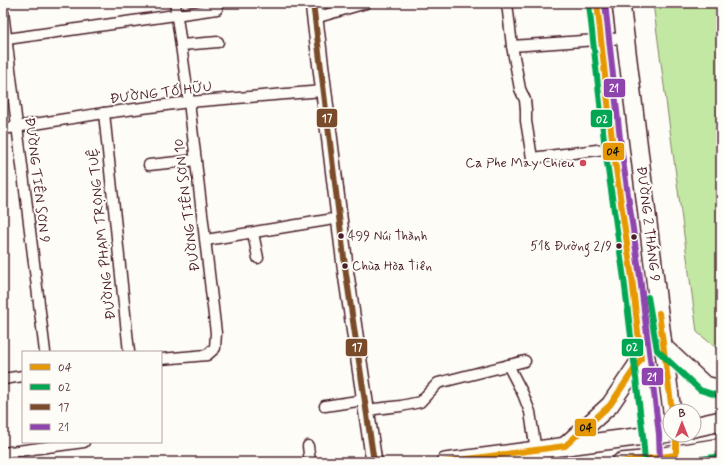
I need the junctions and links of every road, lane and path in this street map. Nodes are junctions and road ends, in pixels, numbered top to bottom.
1 (175, 3) edge
2 (313, 3) edge
3 (366, 3) edge
4 (507, 3) edge
5 (597, 3) edge
6 (621, 3) edge
7 (217, 9) dead end
8 (3, 12) edge
9 (177, 14) junction
10 (315, 18) junction
11 (7, 38) junction
12 (625, 38) junction
13 (601, 40) junction
14 (218, 42) dead end
15 (181, 45) junction
16 (512, 46) junction
17 (323, 91) junction
18 (189, 102) junction
19 (104, 113) junction
20 (16, 127) junction
21 (3, 129) edge
22 (613, 148) junction
23 (196, 160) junction
24 (149, 165) dead end
25 (340, 218) junction
26 (253, 233) junction
27 (206, 240) junction
28 (258, 258) dead end
29 (662, 345) junction
30 (45, 351) edge
31 (129, 351) edge
32 (162, 359) edge
33 (641, 359) junction
34 (525, 361) dead end
35 (508, 365) junction
36 (22, 376) edge
37 (3, 379) edge
38 (721, 388) edge
39 (671, 403) edge
40 (365, 405) junction
41 (325, 406) dead end
42 (721, 421) edge
43 (702, 425) edge
44 (662, 433) edge
45 (651, 435) junction
46 (77, 443) edge
47 (676, 443) edge
48 (308, 446) dead end
49 (564, 446) junction
50 (721, 448) edge
51 (536, 450) junction
52 (3, 453) edge
53 (676, 458) edge
54 (652, 460) edge
55 (310, 462) edge
56 (374, 462) edge
57 (445, 462) edge
58 (621, 462) edge

1 - 9 street, ĐƯỜNG TIÊN SƠN 10
2 - 10 main road
3 - 10 street
4 - 16 street
5 - 13 main road, ĐƯỜNG 2 THÁNG 9
6 - 12 main road, ĐƯỜNG 2 THÁNG 9
7 - 9 street
8 - 11 street, ĐƯỜNG TIÊN SƠN 9
9 - 11 street
9 - 15 street, ĐƯỜNG TIÊN SƠN 10
10 - 17 main road
11 - 20 street, ĐƯỜNG TIÊN SƠN 9
12 - 13 street
12 - 29 main road, ĐƯỜNG 2 THÁNG 9
13 - 16 street
13 - 22 main road, ĐƯỜNG 2 THÁNG 9
14 - 15 street
15 - 18 street, ĐƯỜNG TIÊN SƠN 10
16 - 22 street
17 - 18 street, ĐƯỜNG TỐ HỮU
17 - 25 main road
18 - 19 street, ĐƯỜNG TỐ HỮU
18 - 23 street, ĐƯỜNG TIÊN SƠN 10
19 - 20 street, ĐƯỜNG TỐ HỮU
19 - 31 street, ĐƯỜNG PHẠM TRỌNG TUỆ
20 - 21 street, ĐƯỜNG TỐ HỮU
20 - 30 street, ĐƯỜNG TIÊN SƠN 9
22 - 33 main road, ĐƯỜNG 2 THÁNG 9
23 - 24 street
23 - 27 street, ĐƯỜNG TIÊN SƠN 10
25 - 26 street
25 - 40 main road
26 - 27 street
26 - 28 street
27 - 32 street, ĐƯỜNG TIÊN SƠN 10
29 - 38 main road
29 - 39 main road, ĐƯỜNG 2 THÁNG 9
33 - 45 main road, ĐƯỜNG 2 THÁNG 9
33 - 49 main road
34 - 35 street
35 - 40 street
35 - 51 street
36 - 37 street
40 - 41 street
40 - 56 main road
42 - 43 highway
44 - 45 highway
45 - 49 main road
45 - 54 highway
46 - 52 street
47 - 53 highway
48 - 55 street
49 - 51 main road
50 - 53 highway
51 - 57 main road
53 - 54 highway
54 - 58 main road

